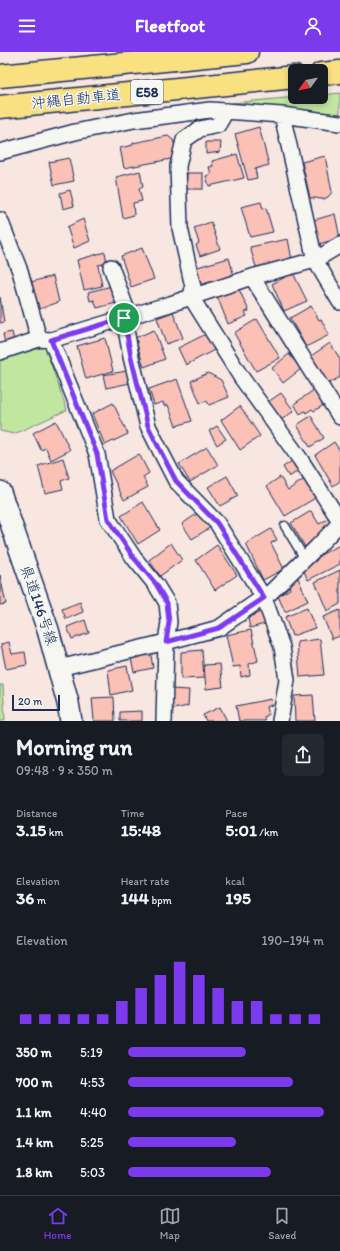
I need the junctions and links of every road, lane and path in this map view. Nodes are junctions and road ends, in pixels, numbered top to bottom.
1 (247, 52) edge
2 (340, 72) edge
3 (328, 73) edge
4 (0, 76) edge
5 (288, 78) edge
6 (0, 107) edge
7 (226, 111) junction
8 (282, 115) junction
9 (340, 123) edge
10 (0, 152) edge
11 (0, 220) edge
12 (340, 246) edge
13 (315, 260) junction
14 (111, 267) dead end
15 (252, 277) junction
16 (191, 297) junction
17 (339, 299) edge
18 (127, 317) junction
19 (45, 339) junction
20 (0, 352) edge
21 (340, 417) edge
22 (0, 492) edge
23 (340, 522) edge
24 (286, 526) dead end
25 (305, 559) junction
26 (264, 598) junction
27 (166, 642) junction
28 (59, 668) junction
29 (71, 721) edge
30 (164, 721) edge
31 (280, 721) edge

1 - 4 highway, 沖縄自動車道 / E58
2 - 3 highway
5 - 6 highway, 沖縄自動車道 / E58
7 - 8 street
7 - 10 street
7 - 16 street
8 - 9 street
8 - 13 street
11 - 19 street
12 - 13 street
13 - 15 street
13 - 17 street
14 - 18 street
15 - 16 street
15 - 21 street
16 - 18 street
16 - 23 street
18 - 19 street
18 - 26 street
19 - 20 street
19 - 27 street
22 - 28 main road, 県道146号線
23 - 25 street
24 - 25 lane
25 - 26 street
26 - 27 street
26 - 31 street
27 - 28 street
27 - 30 street
28 - 29 main road, 県道146号線

